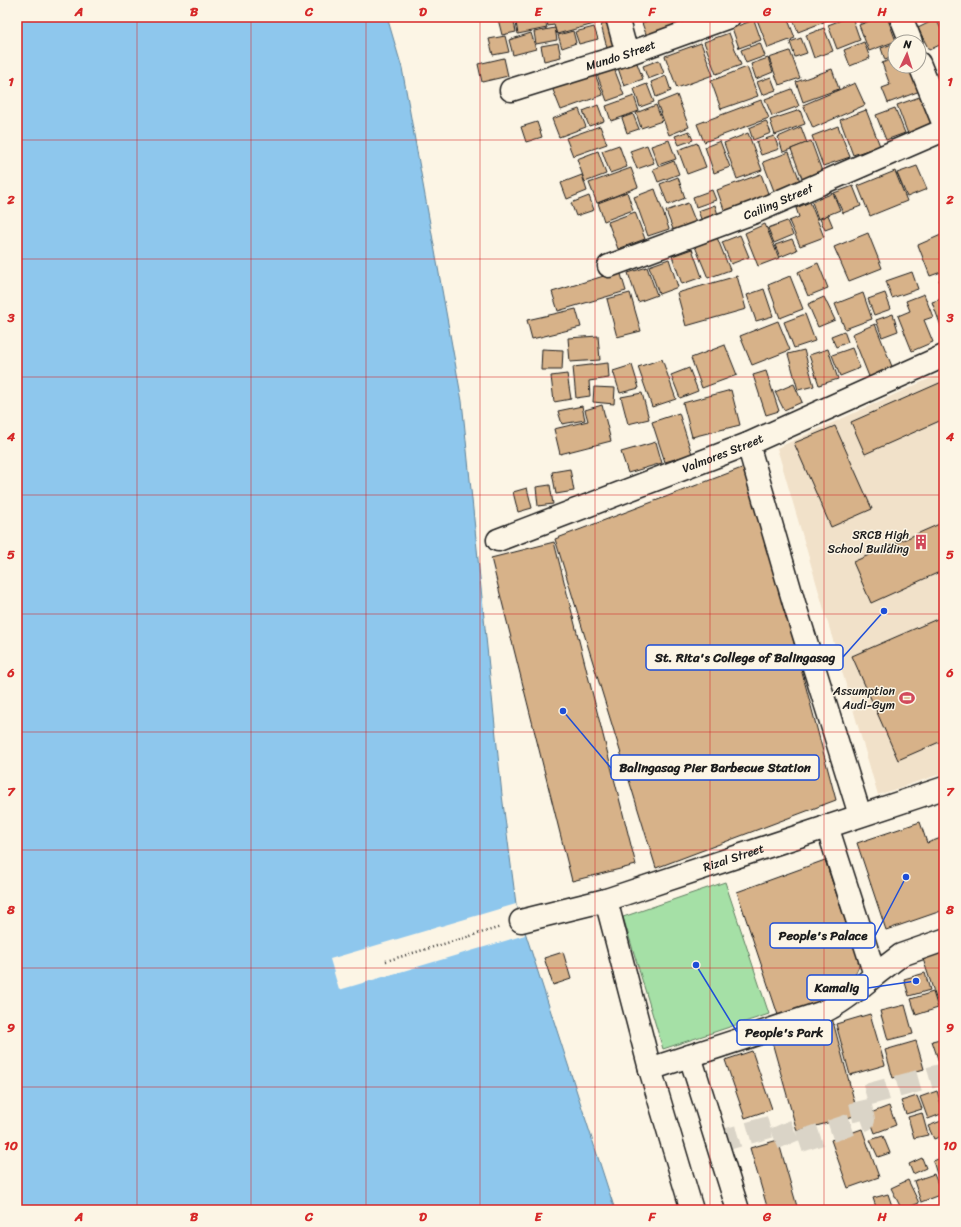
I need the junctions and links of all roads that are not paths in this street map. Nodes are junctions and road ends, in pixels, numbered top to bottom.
1 (617, 17) edge
2 (729, 17) edge
3 (901, 17) edge
4 (908, 34) edge
5 (627, 54) junction
6 (923, 74) edge
7 (512, 90) dead end
8 (944, 126) edge
9 (944, 130) edge
10 (610, 266) dead end
11 (944, 356) edge
12 (748, 444) junction
13 (498, 540) dead end
14 (944, 788) edge
15 (860, 815) junction
16 (827, 826) junction
17 (606, 900) junction
18 (521, 921) road end
19 (944, 940) edge
20 (875, 975) junction
21 (690, 1056) junction
22 (650, 1069) junction
23 (692, 1210) edge
24 (738, 1210) edge

1 - 5 street
2 - 5 street, Mundo Street
3 - 4 street
5 - 7 street, Mundo Street
6 - 8 street
9 - 10 street, Cailing Street
11 - 12 street, Valmores Street
12 - 13 street, Valmores Street
12 - 15 street
14 - 15 street, Rizal Street
15 - 16 street, Rizal Street
16 - 17 street, Rizal Street
16 - 20 street
17 - 18 street, Rizal Street
17 - 22 street
19 - 20 street
20 - 21 street
21 - 22 street
21 - 24 street
22 - 23 street

